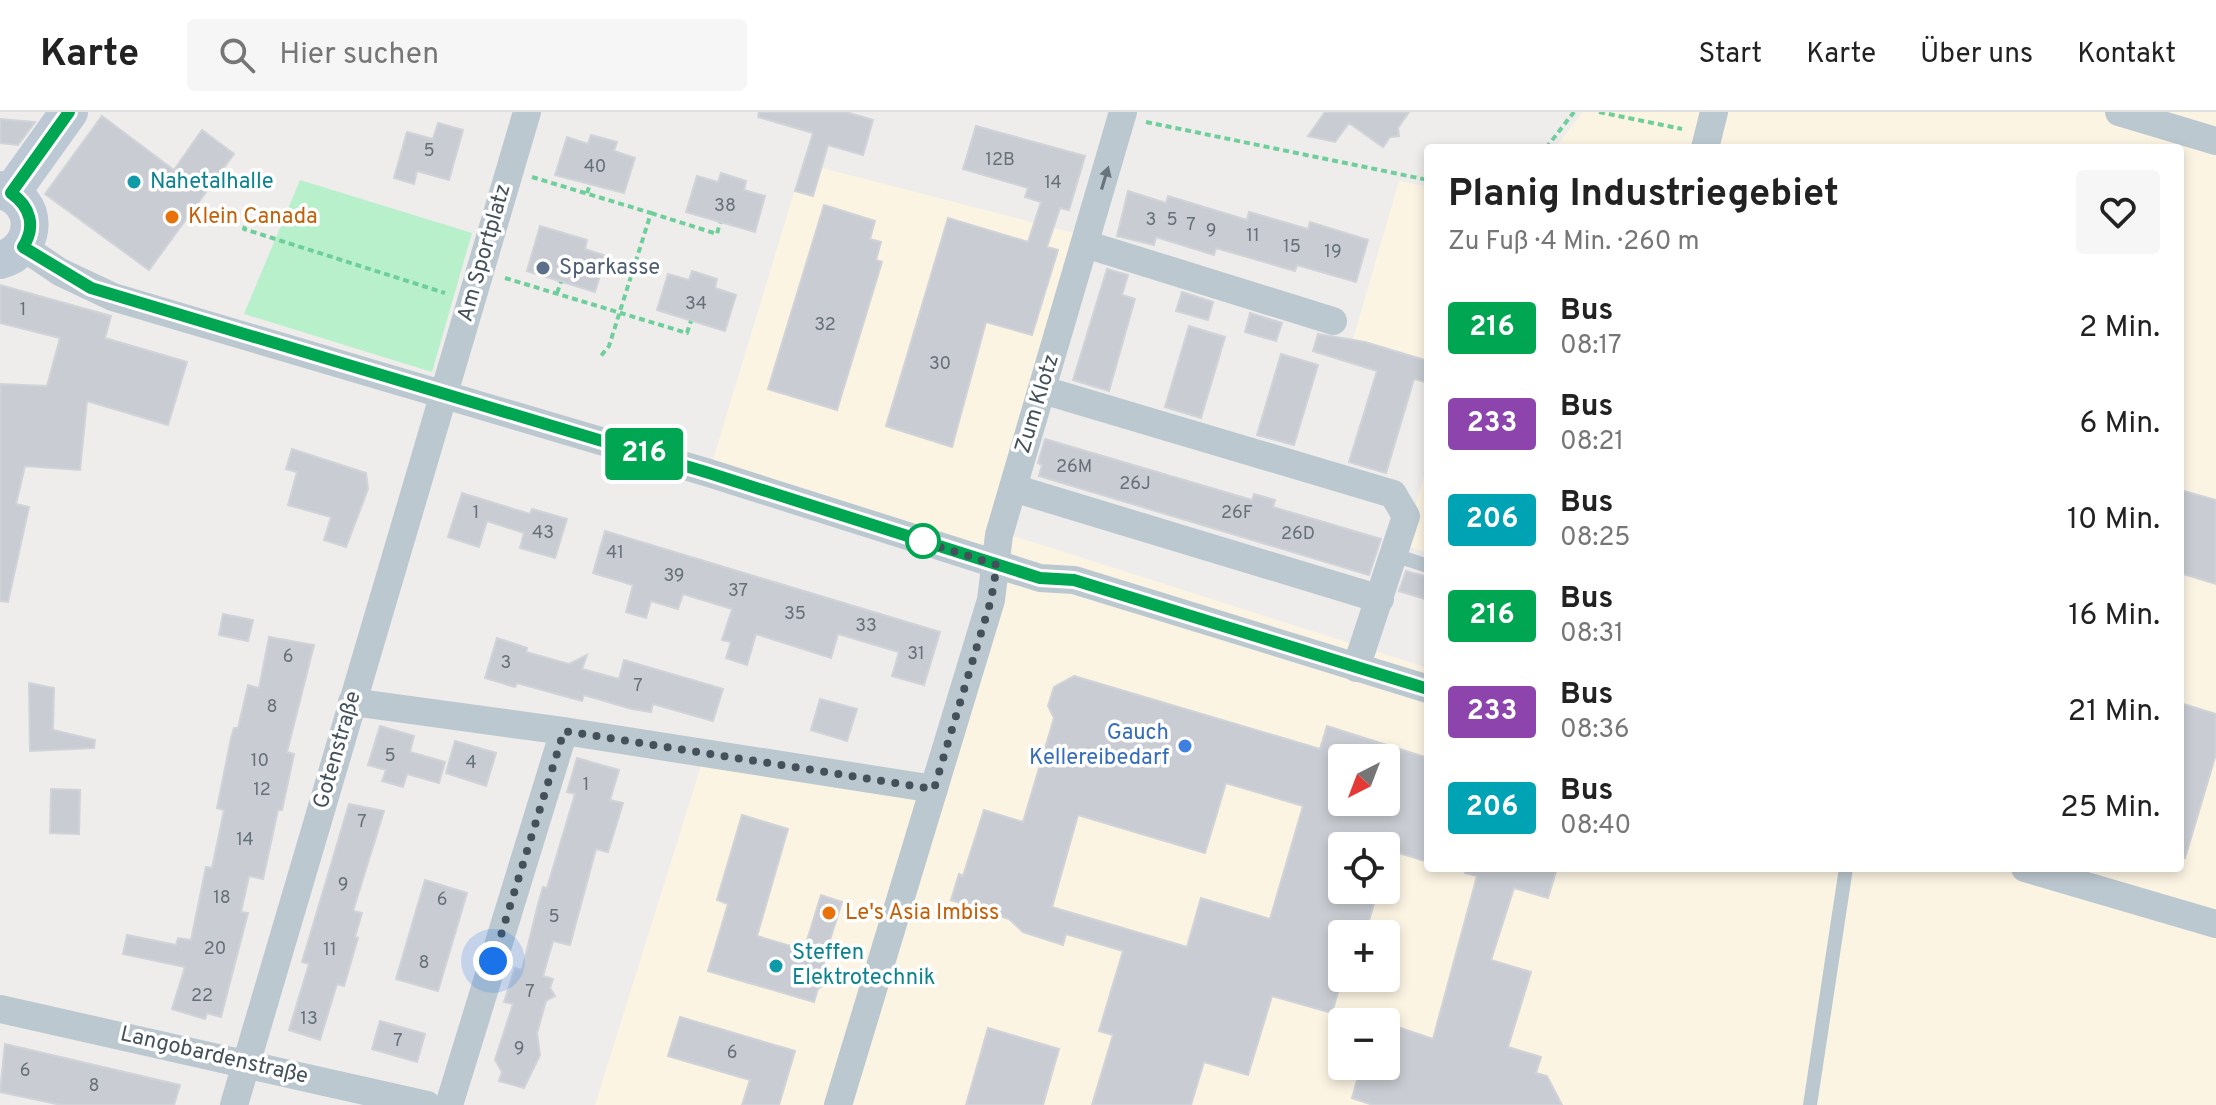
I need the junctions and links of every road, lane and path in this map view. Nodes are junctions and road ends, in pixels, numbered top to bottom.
1 (69, 112) edge
2 (527, 112) edge
3 (1574, 112) edge
4 (1599, 112) edge
5 (2119, 112) edge
6 (1124, 115) edge
7 (1709, 131) edge
8 (2216, 141) edge
9 (1549, 144) edge
10 (509, 171) junction
11 (1424, 179) edge
12 (590, 184) dead end
13 (6, 192) edge
14 (587, 193) junction
15 (651, 213) junction
16 (249, 217) dead end
17 (720, 223) dead end
18 (1085, 244) junction
19 (12, 254) edge
20 (480, 270) junction
21 (561, 282) dead end
22 (557, 293) junction
23 (471, 301) junction
24 (619, 312) junction
25 (691, 321) dead end
26 (1333, 321) dead end
27 (600, 357) dead end
28 (1043, 390) junction
29 (444, 395) junction
30 (1013, 488) junction
31 (1394, 555) junction
32 (997, 565) junction
33 (1424, 565) edge
34 (1380, 599) junction
35 (1356, 668) junction
36 (1424, 688) edge
37 (352, 702) junction
38 (564, 731) junction
39 (934, 789) junction
40 (1845, 872) edge
41 (2039, 872) edge
42 (2216, 924) edge
43 (0, 1009) edge
44 (246, 1064) junction
45 (234, 1105) edge
46 (427, 1105) edge
47 (449, 1105) edge
48 (838, 1105) edge
49 (1810, 1105) edge

1 - 13 street
2 - 10 street, Am Sportplatz
3 - 9 path
4 - 7 path
5 - 8 street
6 - 11 path
18 -> 6 street, Zum Klotz
10 - 14 path
10 - 20 street, Am Sportplatz
12 - 14 path
13 - 19 street
14 - 15 path
15 - 17 path
15 - 24 path
16 - 23 path
18 - 26 street
18 - 28 street, Zum Klotz
19 - 29 street
20 - 22 path
20 - 23 street, Am Sportplatz
21 - 22 path
22 - 24 path
23 - 29 street, Am Sportplatz
24 - 25 path
24 - 27 path
28 - 30 street, Zum Klotz
28 - 31 street
29 - 32 street
29 - 37 street, Gotenstraße
30 - 32 street, Zum Klotz
30 - 34 street
31 - 33 lane
31 - 34 street
32 - 35 street
32 - 39 street, Zum Klotz
34 - 35 street
35 - 36 street
37 - 38 street
37 - 44 street, Gotenstraße
38 - 39 street
38 - 47 street
39 - 48 street, Zum Klotz
40 - 49 lane
41 - 42 street
43 - 44 street, Langobardenstraße
44 - 45 street, Gotenstraße
44 - 46 street, Langobardenstraße

